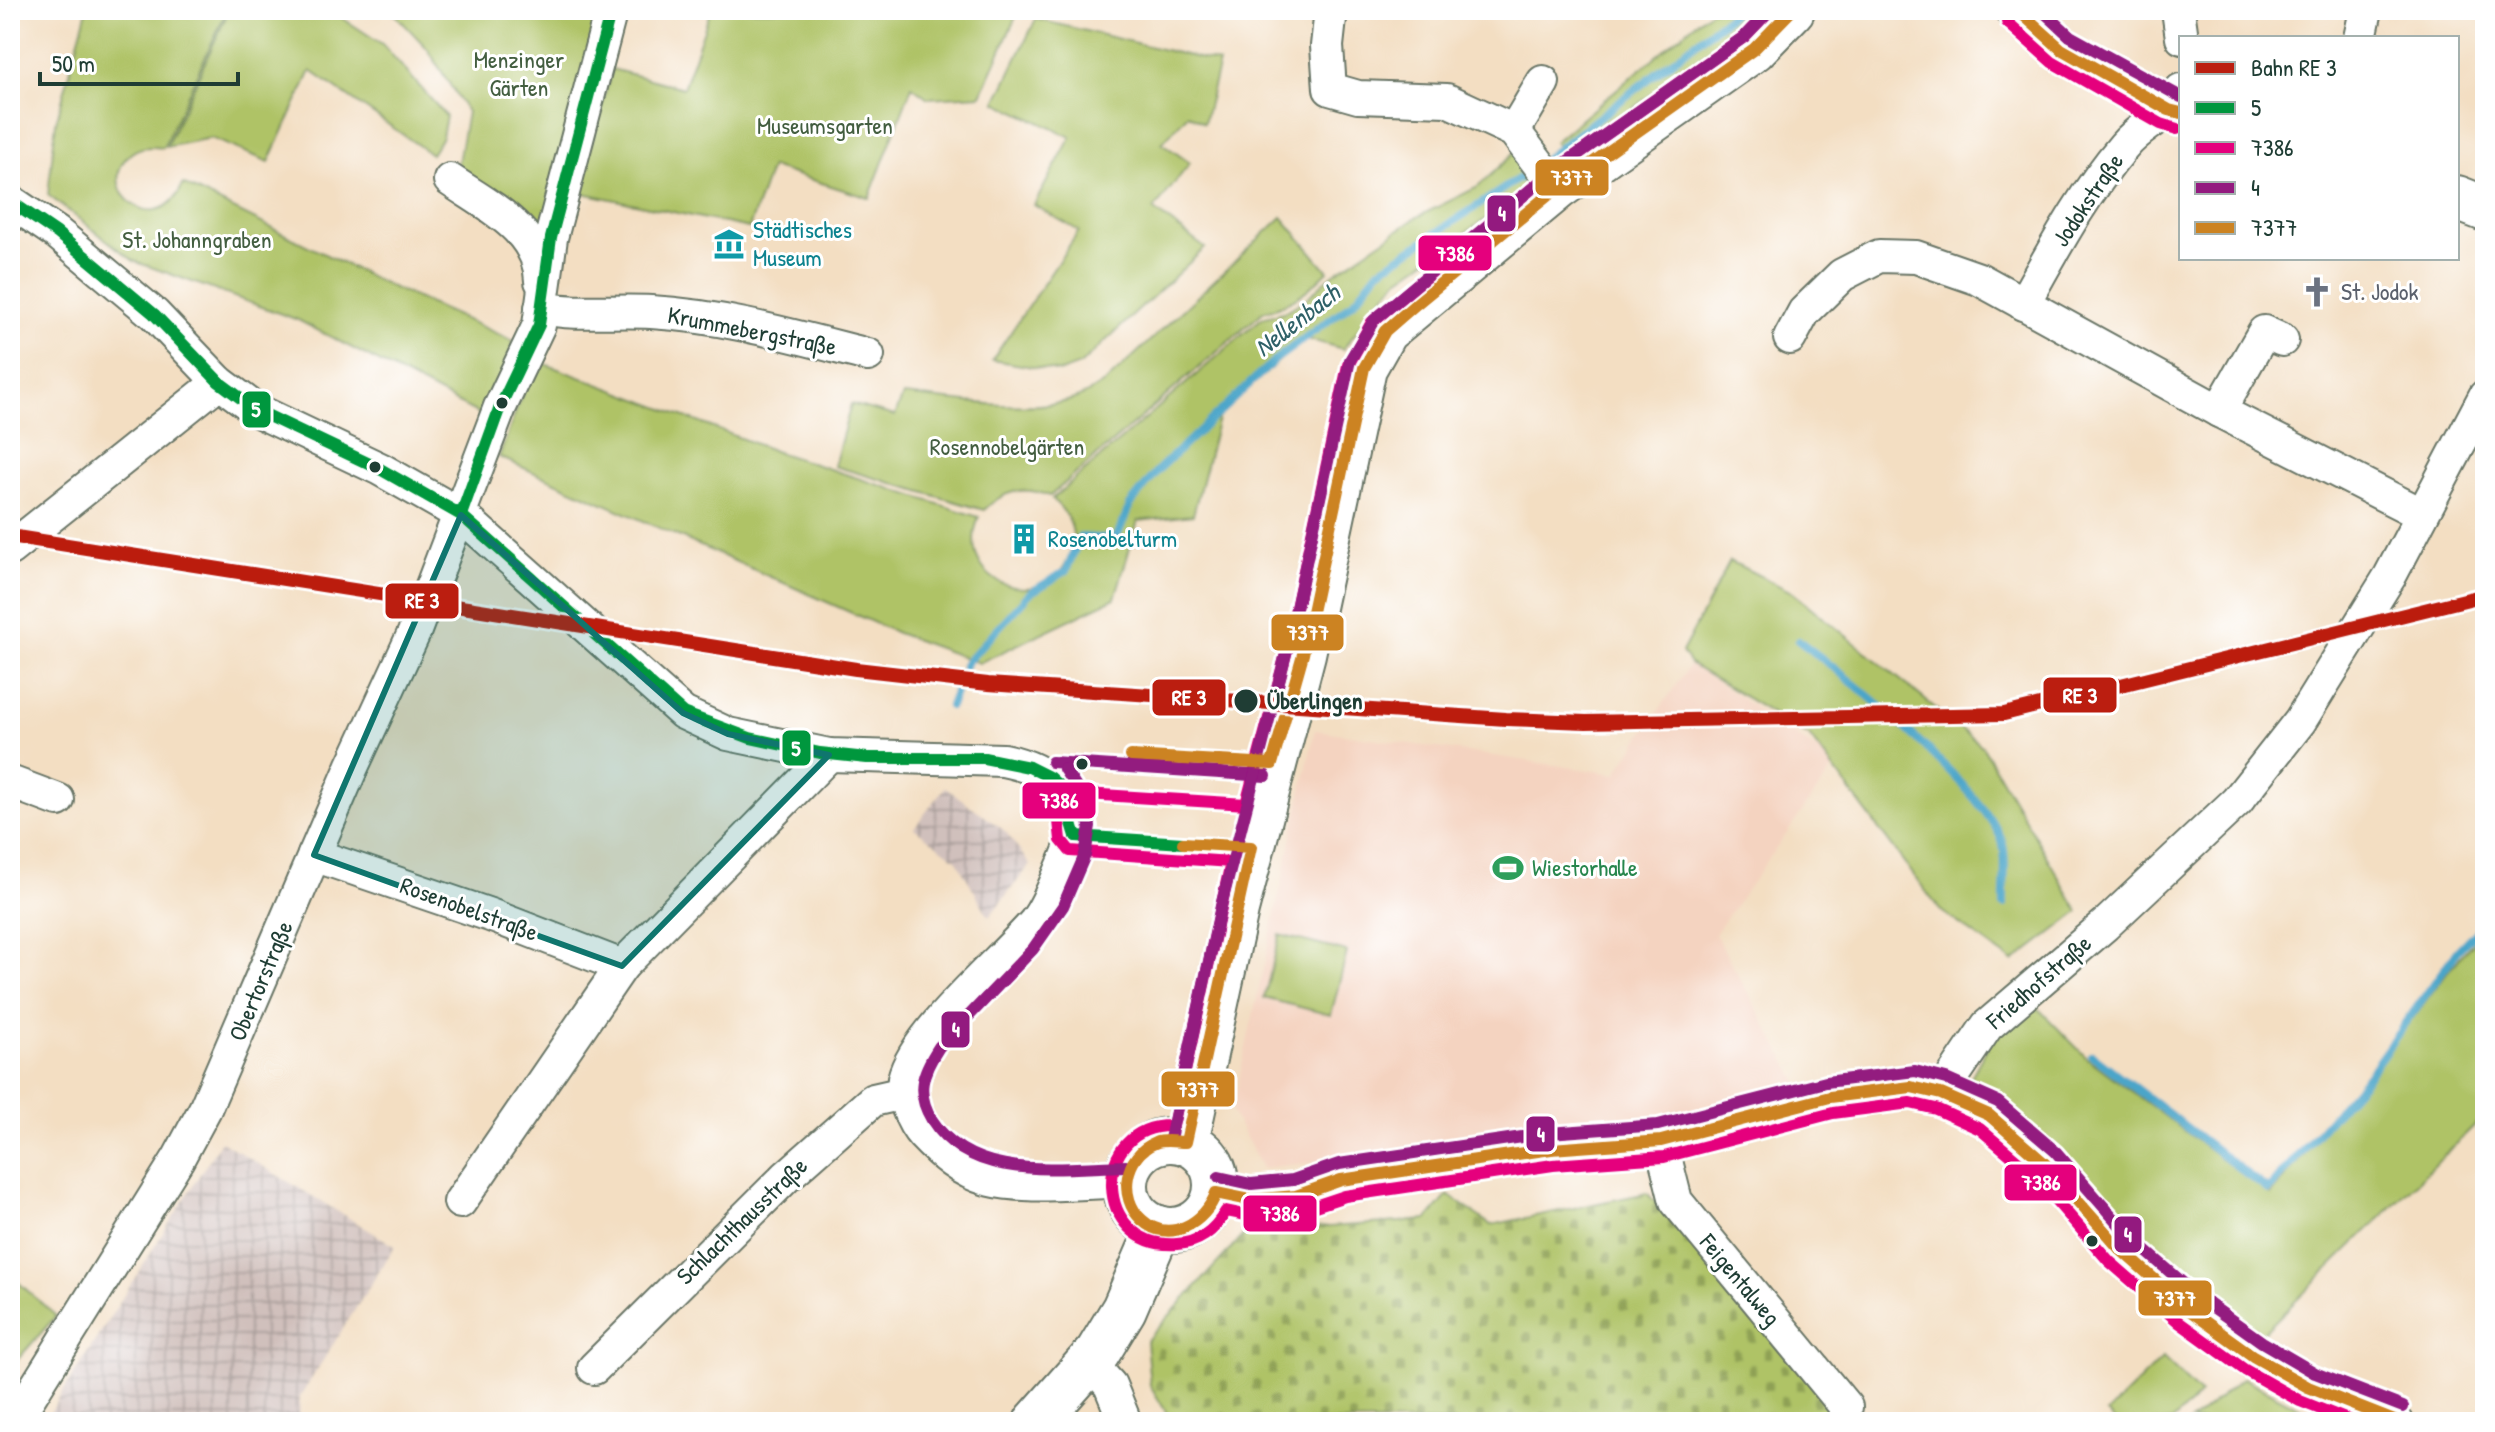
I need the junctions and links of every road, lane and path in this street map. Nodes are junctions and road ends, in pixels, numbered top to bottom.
1 (611, 10) edge
2 (1331, 10) edge
3 (1792, 10) edge
4 (2018, 10) edge
5 (2178, 10) edge
6 (2366, 10) edge
7 (2182, 36) edge
8 (2360, 36) edge
9 (1543, 82) dead end
10 (2177, 104) edge
11 (1537, 161) junction
12 (450, 180) dead end
13 (2459, 199) edge
14 (10, 201) edge
15 (2485, 209) edge
16 (2023, 304) junction
17 (541, 308) junction
18 (1790, 338) dead end
19 (2282, 340) dead end
20 (868, 355) dead end
21 (219, 382) junction
22 (2485, 396) edge
23 (2219, 411) junction
24 (2421, 514) junction
25 (461, 515) junction
26 (10, 549) edge
27 (829, 755) junction
28 (10, 782) edge
29 (58, 800) dead end
30 (314, 855) junction
31 (622, 966) junction
32 (904, 1093) junction
33 (1941, 1094) junction
34 (1661, 1141) junction
35 (1186, 1142) junction
36 (1126, 1182) junction
37 (1216, 1193) junction
38 (460, 1202) dead end
39 (1159, 1228) junction
40 (1089, 1362) junction
41 (594, 1368) dead end
42 (1846, 1407) dead end
43 (14, 1422) edge
44 (1036, 1422) edge
45 (1125, 1422) edge
46 (2397, 1422) edge

1 - 17 street
2 - 11 street
3 - 11 street
4 - 10 street
5 - 7 street
6 - 8 street
9 - 11 street
10 - 16 street, Jodokstraße
11 - 35 street
12 - 17 street
13 - 15 street
14 - 21 street
16 - 18 street
16 - 23 street
17 - 20 street, Krummebergstraße
17 - 25 street, Obertorstraße
19 - 23 street
21 - 25 street
21 - 26 street
22 - 24 street, Friedhofstraße
23 - 24 street
24 - 33 street, Friedhofstraße
25 - 27 street
25 - 30 street, Obertorstraße
27 - 31 street
27 - 32 street
28 - 29 street
30 - 31 street, Rosenobelstraße
30 - 43 street, Obertorstraße
31 - 38 street
32 - 36 street
32 - 41 street, Schlachthausstraße
33 - 34 street
33 - 46 street
34 - 37 street
34 - 42 street, Feigentalweg
35 - 36 street
35 - 37 street
36 - 39 street
37 - 39 street
39 - 40 street
40 - 44 street
40 - 45 street

